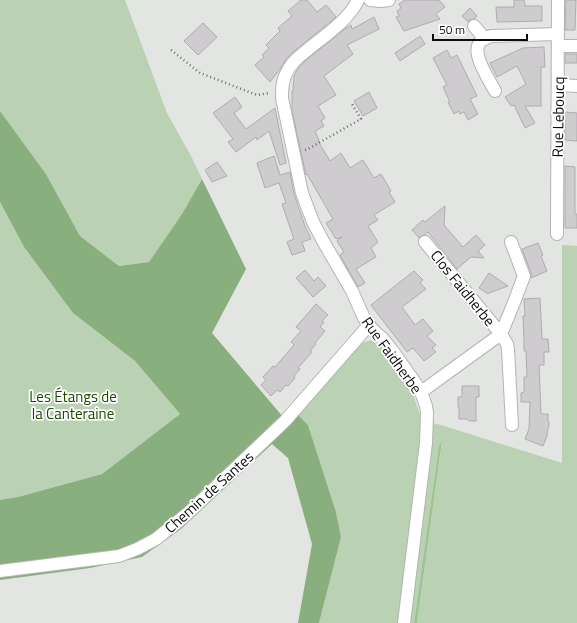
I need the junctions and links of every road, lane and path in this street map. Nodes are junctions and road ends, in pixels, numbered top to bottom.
1 (358, 0) edge
2 (370, 0) edge
3 (389, 0) edge
4 (558, 0) edge
5 (474, 26) dead end
6 (558, 34) junction
7 (485, 39) junction
8 (558, 46) junction
9 (577, 46) edge
10 (171, 50) dead end
11 (558, 85) junction
12 (577, 86) edge
13 (496, 91) dead end
14 (282, 97) junction
15 (352, 104) dead end
16 (294, 153) junction
17 (557, 234) dead end
18 (425, 242) dead end
19 (511, 242) dead end
20 (369, 325) junction
21 (501, 334) junction
22 (421, 392) junction
23 (512, 425) dead end
24 (0, 571) edge
25 (404, 623) edge

1 - 14 street
2 - 3 street
4 - 6 street, Rue Leboucq
5 - 7 street
6 - 7 street
6 - 8 street, Rue Leboucq
7 - 13 street
8 - 9 street
8 - 11 street, Rue Leboucq
10 - 14 path
11 - 12 street
11 - 17 street, Rue Leboucq
14 - 16 street, Rue Faidherbe
15 - 16 path
16 - 20 street, Rue Faidherbe
18 - 21 street, Clos Faidherbe
19 - 21 street
20 - 22 street, Rue Faidherbe
20 - 24 street, Chemin de Santes
21 - 22 street, Clos Faidherbe
21 - 23 street, Clos Faidherbe
22 - 25 street, Rue Faidherbe

